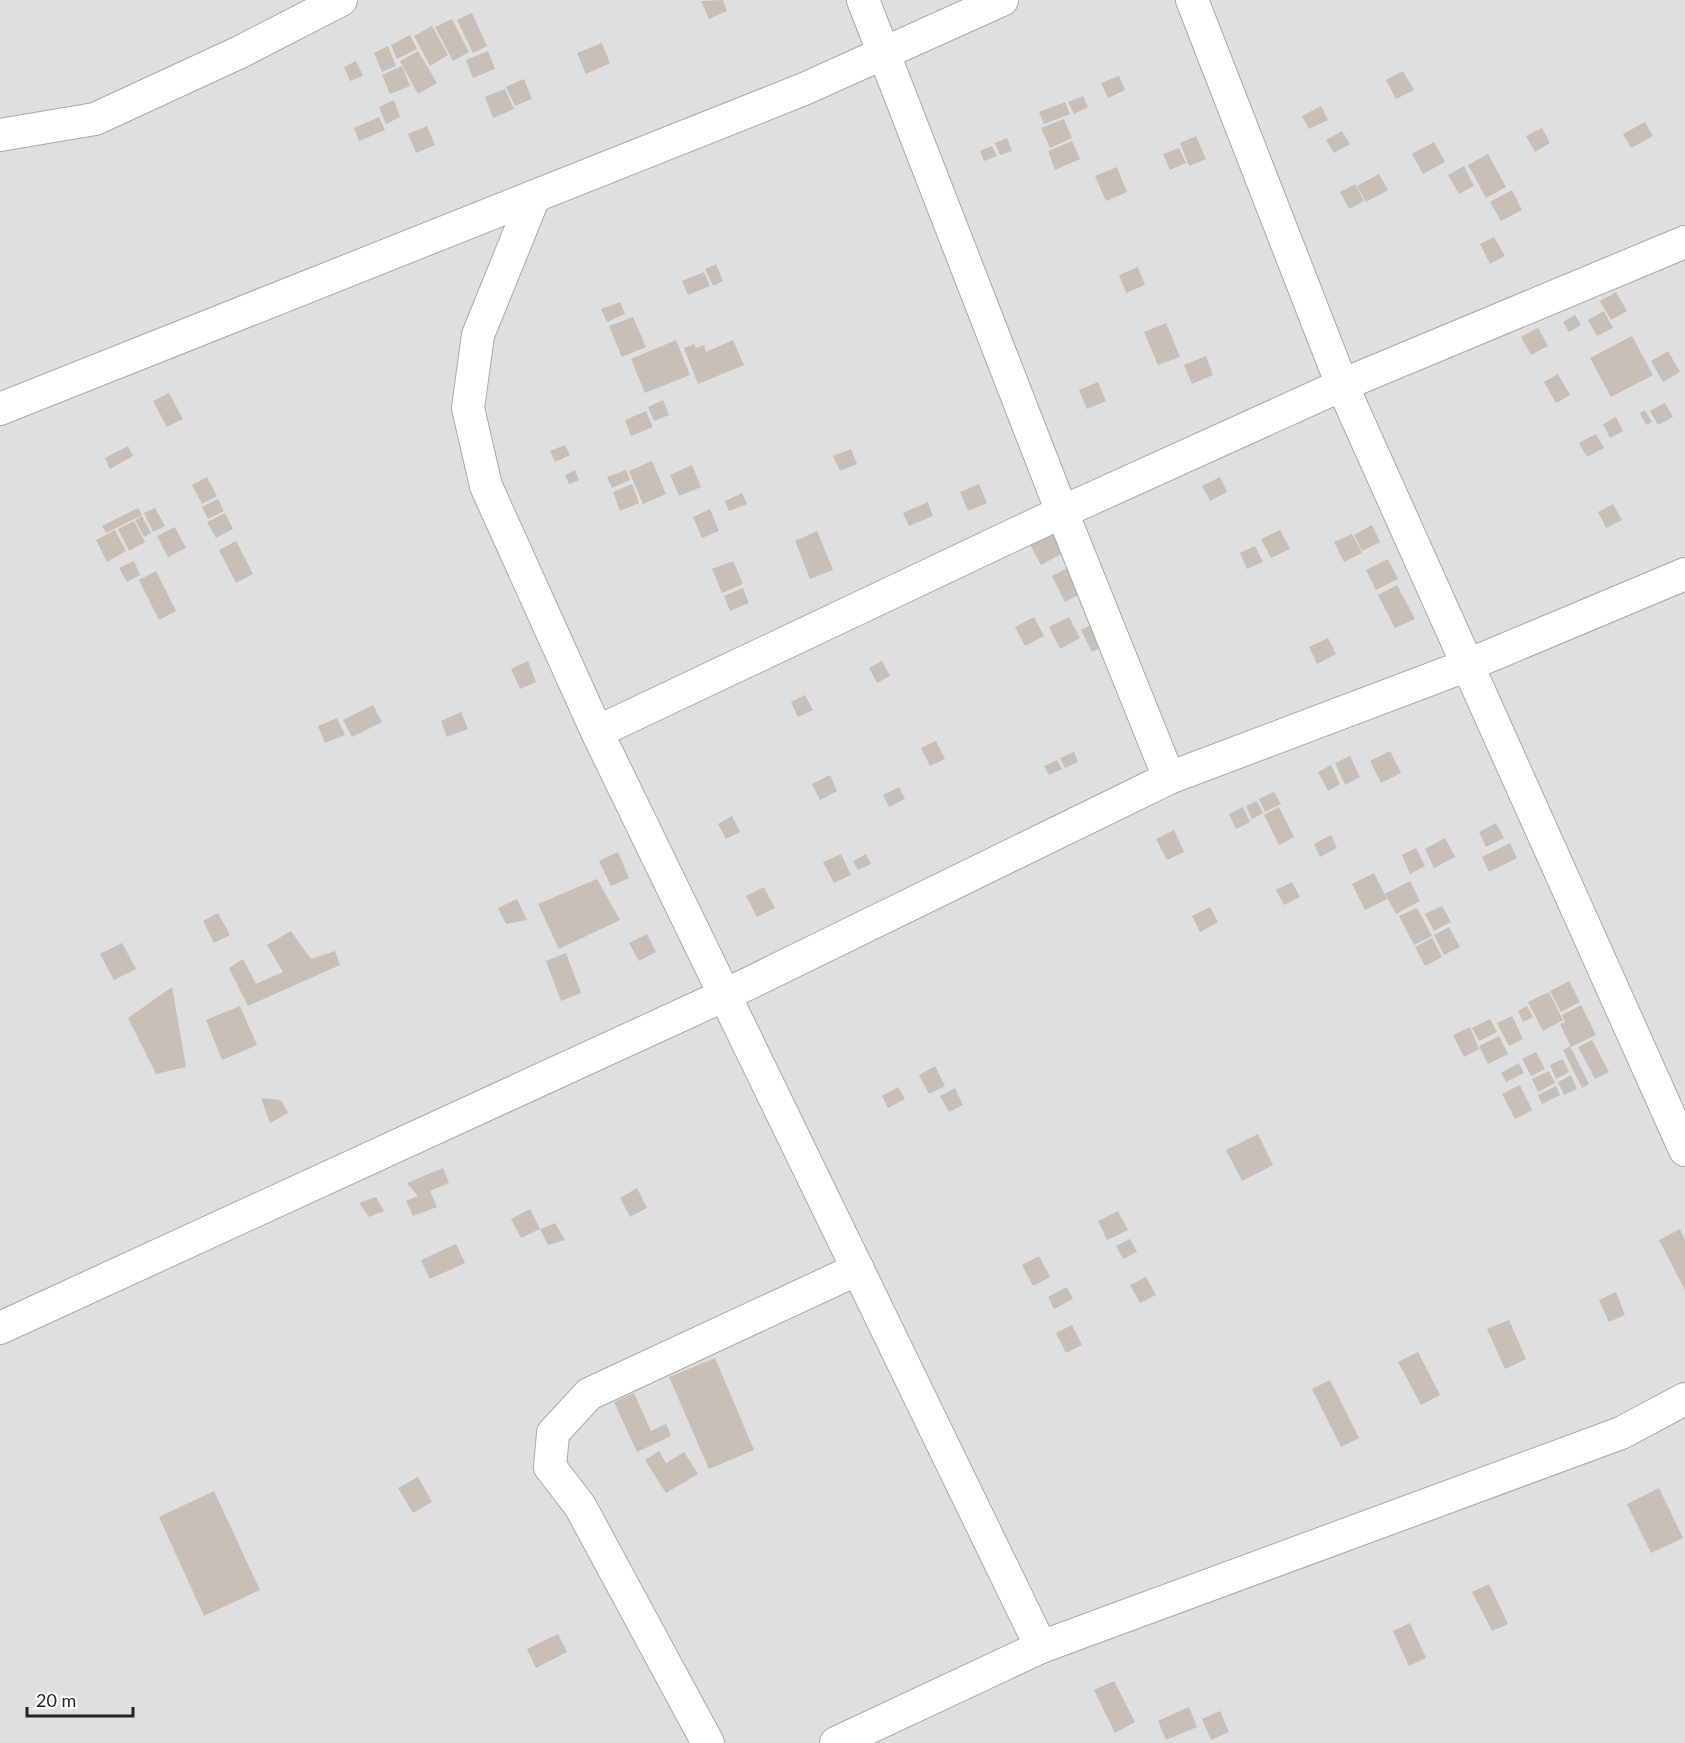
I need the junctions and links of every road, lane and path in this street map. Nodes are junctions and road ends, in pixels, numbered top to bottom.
1 (341, 0) edge
2 (863, 0) edge
3 (1002, 0) edge
4 (1192, 0) edge
5 (885, 53) junction
6 (0, 135) edge
7 (534, 197) junction
8 (1685, 242) edge
9 (1342, 385) junction
10 (0, 409) edge
11 (1062, 512) junction
12 (1685, 574) edge
13 (1468, 665) junction
14 (597, 732) junction
15 (1169, 778) junction
16 (725, 995) junction
17 (1685, 1150) edge
18 (858, 1269) junction
19 (0, 1328) edge
20 (1685, 1399) edge
21 (1041, 1647) junction
22 (708, 1743) edge
23 (836, 1743) edge

1 - 6 street
2 - 5 street
3 - 5 street
4 - 9 street
5 - 7 street
5 - 11 street
7 - 10 street
7 - 14 street
8 - 9 street
9 - 11 street
9 - 13 street
11 - 14 street
11 - 15 street
12 - 13 street
13 - 15 street
13 - 17 street
14 - 16 street
15 - 16 street
16 - 18 street
16 - 19 street
18 - 21 street
18 - 22 street
20 - 21 street
21 - 23 street

